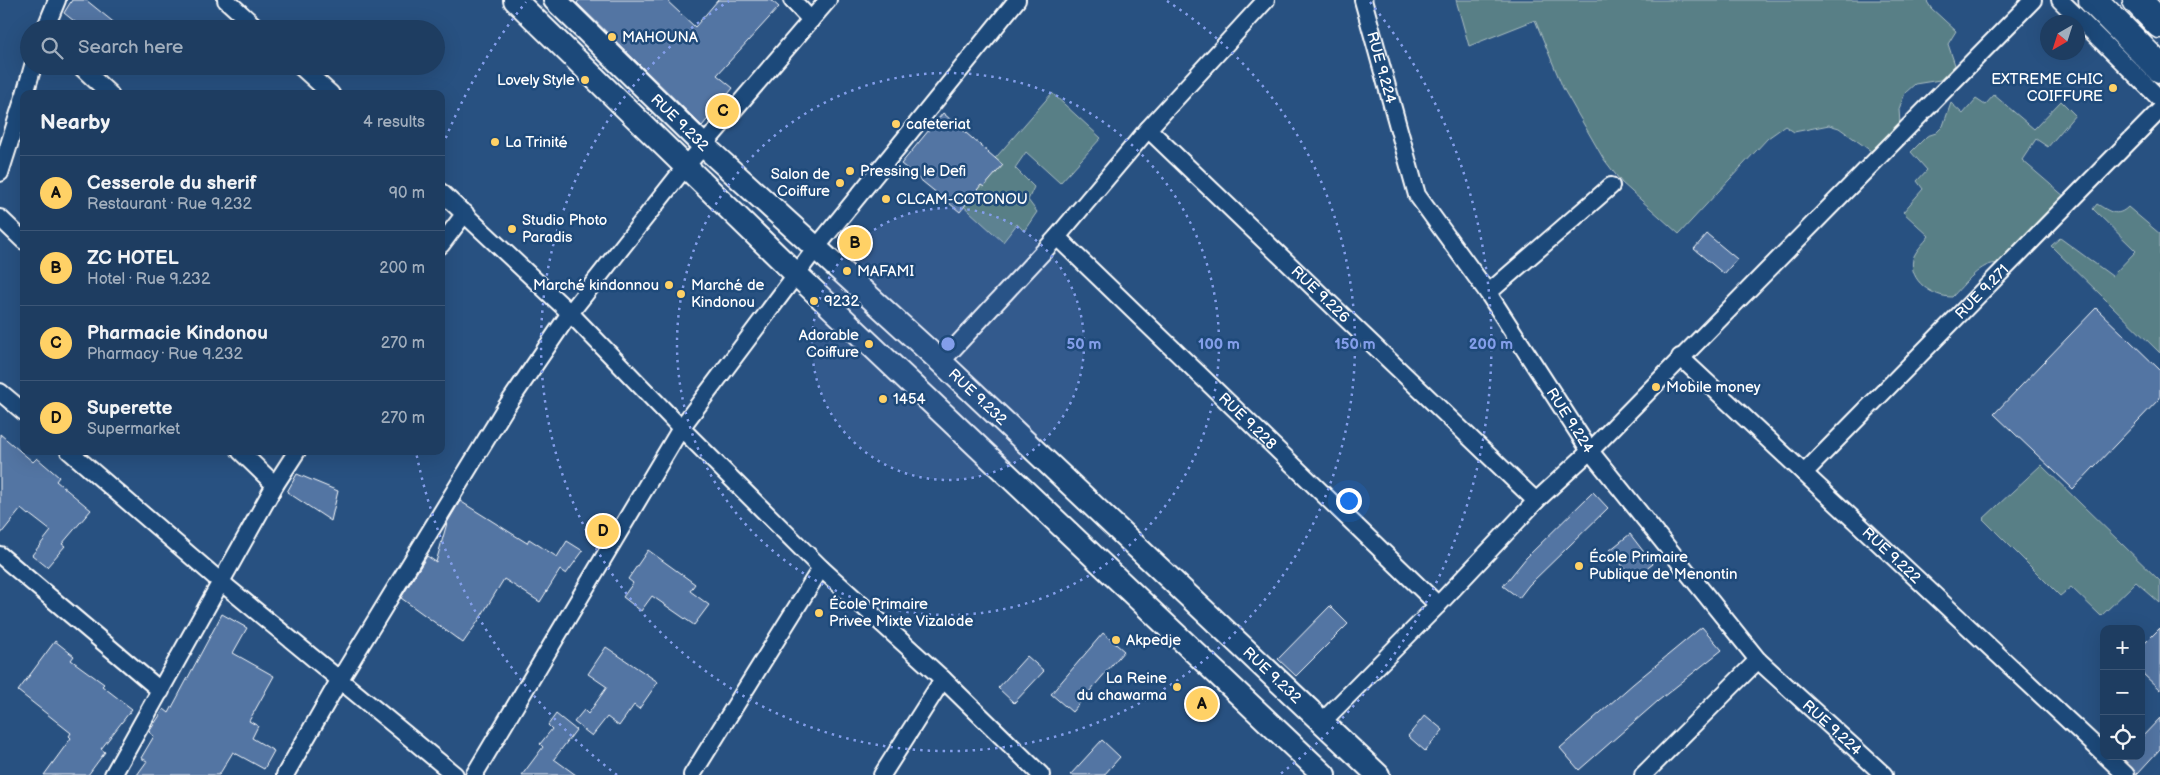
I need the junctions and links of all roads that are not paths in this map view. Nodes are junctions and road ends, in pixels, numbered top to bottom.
1 (56, 0) edge
2 (226, 0) edge
3 (515, 0) edge
4 (555, 0) edge
5 (792, 0) edge
6 (828, 0) edge
7 (1017, 0) edge
8 (1266, 0) edge
9 (1362, 0) edge
10 (2033, 0) edge
11 (2060, 0) edge
12 (2093, 0) edge
13 (2136, 0) edge
14 (48, 20) edge
15 (248, 20) edge
16 (811, 20) junction
17 (2160, 24) edge
18 (2160, 68) edge
19 (30, 75) edge
20 (90, 75) edge
21 (310, 75) edge
22 (26, 90) edge
23 (106, 90) edge
24 (327, 90) edge
25 (2160, 99) edge
26 (20, 108) edge
27 (2160, 110) edge
28 (1148, 128) junction
29 (704, 146) junction
30 (686, 166) junction
31 (0, 173) edge
32 (1611, 186) dead end
33 (445, 196) edge
34 (465, 213) junction
35 (0, 218) edge
36 (20, 237) edge
37 (1057, 237) junction
38 (445, 240) edge
39 (816, 248) junction
40 (796, 274) junction
41 (1488, 293) junction
42 (570, 313) junction
43 (1680, 357) junction
44 (941, 362) junction
45 (0, 392) edge
46 (20, 409) edge
47 (680, 428) junction
48 (1590, 451) junction
49 (74, 455) edge
50 (244, 455) edge
51 (294, 455) edge
52 (1804, 473) junction
53 (275, 485) junction
54 (1536, 501) junction
55 (0, 555) edge
56 (821, 568) junction
57 (221, 582) junction
58 (1438, 605) junction
59 (1758, 660) junction
60 (340, 679) junction
61 (943, 679) junction
62 (161, 691) junction
63 (1321, 723) junction
64 (2100, 750) edge
65 (2110, 760) edge
66 (113, 775) edge
67 (285, 775) edge
68 (455, 775) edge
69 (474, 775) edge
70 (692, 775) edge
71 (882, 775) edge
72 (1041, 775) edge
73 (1324, 775) edge
74 (1378, 775) edge
75 (1643, 775) edge
76 (1884, 775) edge
77 (2126, 775) edge

1 - 14 street
2 - 15 street
3 - 30 street, RUE 9.232
4 - 29 street, RUE 9.232
5 - 16 street
6 - 16 street
7 - 39 street
8 - 28 street
9 - 41 street, RUE 9.224
10 - 43 street
11 - 25 street
12 - 18 highway
13 - 17 highway
16 - 29 street
19 - 22 street
20 - 23 street
21 - 24 street
26 - 31 street
27 - 52 street, RUE 9.271
28 - 37 street
28 - 54 street, RUE 9.226
29 - 30 street
29 - 39 street, RUE 9.232
30 - 40 street, RUE 9.232
30 - 42 street
32 - 41 street
33 - 34 street
34 - 38 street
34 - 42 street
35 - 36 street
37 - 44 street
37 - 58 street, RUE 9.228
39 - 40 street
39 - 44 street, RUE 9.232
40 - 47 street
40 - 73 street, RUE 9.232
41 - 48 street, RUE 9.224
42 - 47 street
42 - 60 street
43 - 48 street
43 - 52 street, RUE 9.222
44 - 63 street, RUE 9.232
45 - 46 street
47 - 56 street
47 - 69 street
48 - 54 street
48 - 59 street, RUE 9.224
49 - 57 street
50 - 53 street
51 - 53 street
52 - 64 street, RUE 9.222
53 - 57 street
54 - 58 street
55 - 62 street
56 - 61 street
56 - 70 street
57 - 60 street
57 - 62 street
58 - 63 street
59 - 75 street
59 - 76 street, RUE 9.224
60 - 67 street
60 - 68 street
61 - 71 street
61 - 72 street
62 - 66 street
63 - 74 street, RUE 9.232
65 - 77 street

